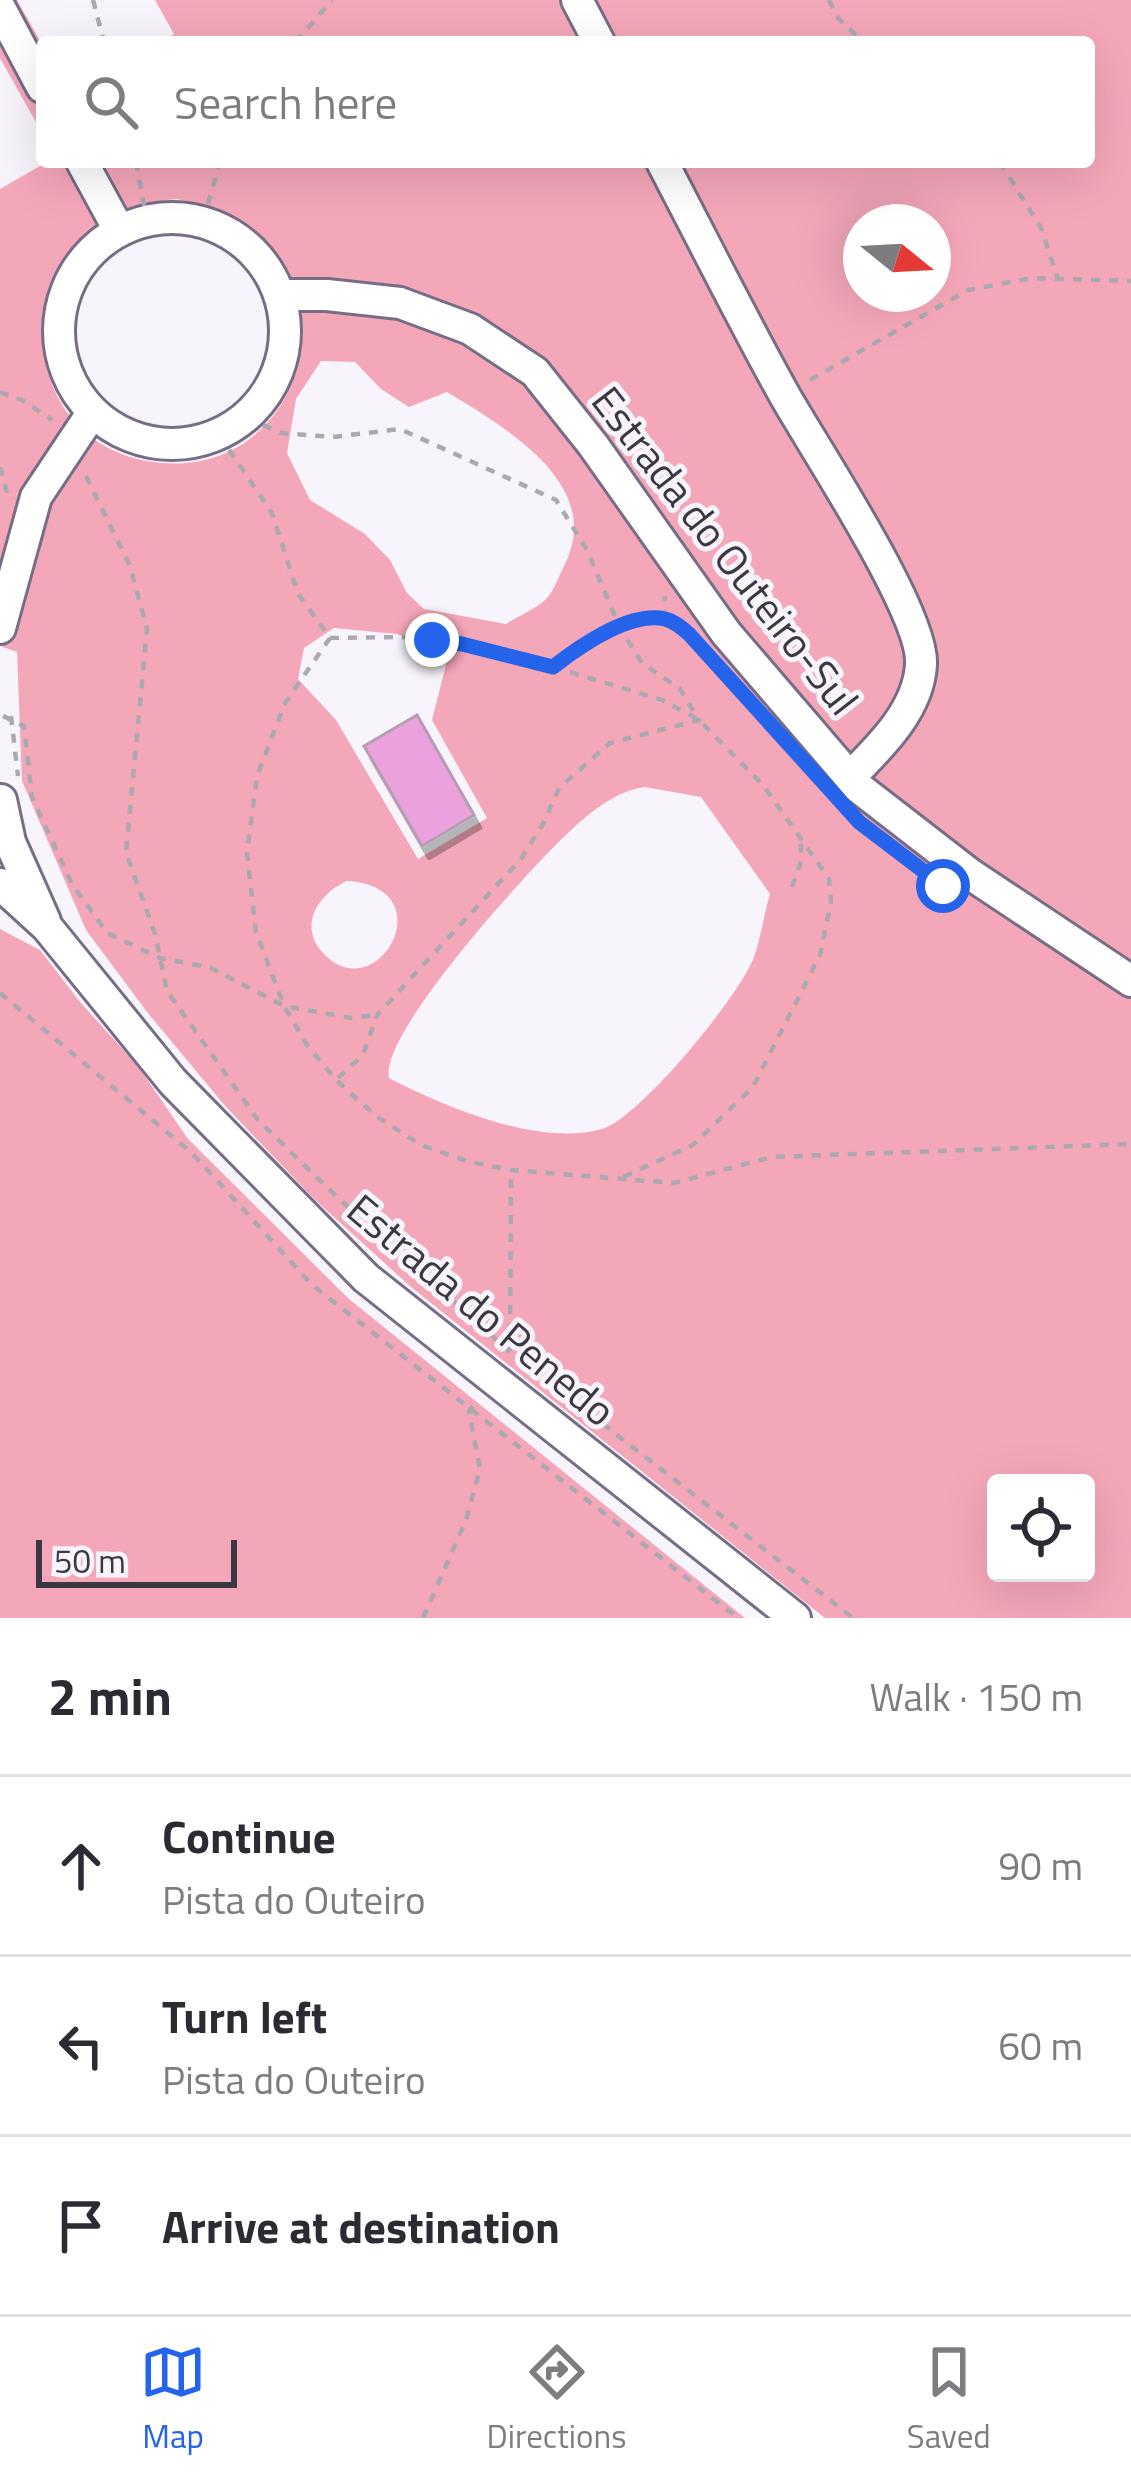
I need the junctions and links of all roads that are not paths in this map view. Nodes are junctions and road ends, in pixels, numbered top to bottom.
1 (577, 0) edge
2 (0, 8) edge
3 (596, 36) edge
4 (36, 76) edge
5 (87, 168) edge
6 (665, 168) edge
7 (133, 225) junction
8 (280, 295) junction
9 (92, 412) junction
10 (0, 628) edge
11 (850, 777) junction
12 (0, 799) edge
13 (0, 884) edge
14 (47, 927) junction
15 (1125, 972) edge
16 (795, 1618) edge

1 - 3 street
2 - 4 street
5 - 7 street
6 - 11 street
7 - 8 street
7 - 9 street
8 - 9 street
8 - 11 street, Estrada do Outeiro-Sul
9 - 10 street
11 - 15 street, Estrada do Outeiro-Sul
12 - 14 street, Estrada do Penedo
13 - 14 street, Estrada do Penedo
14 - 16 street, Estrada do Penedo

